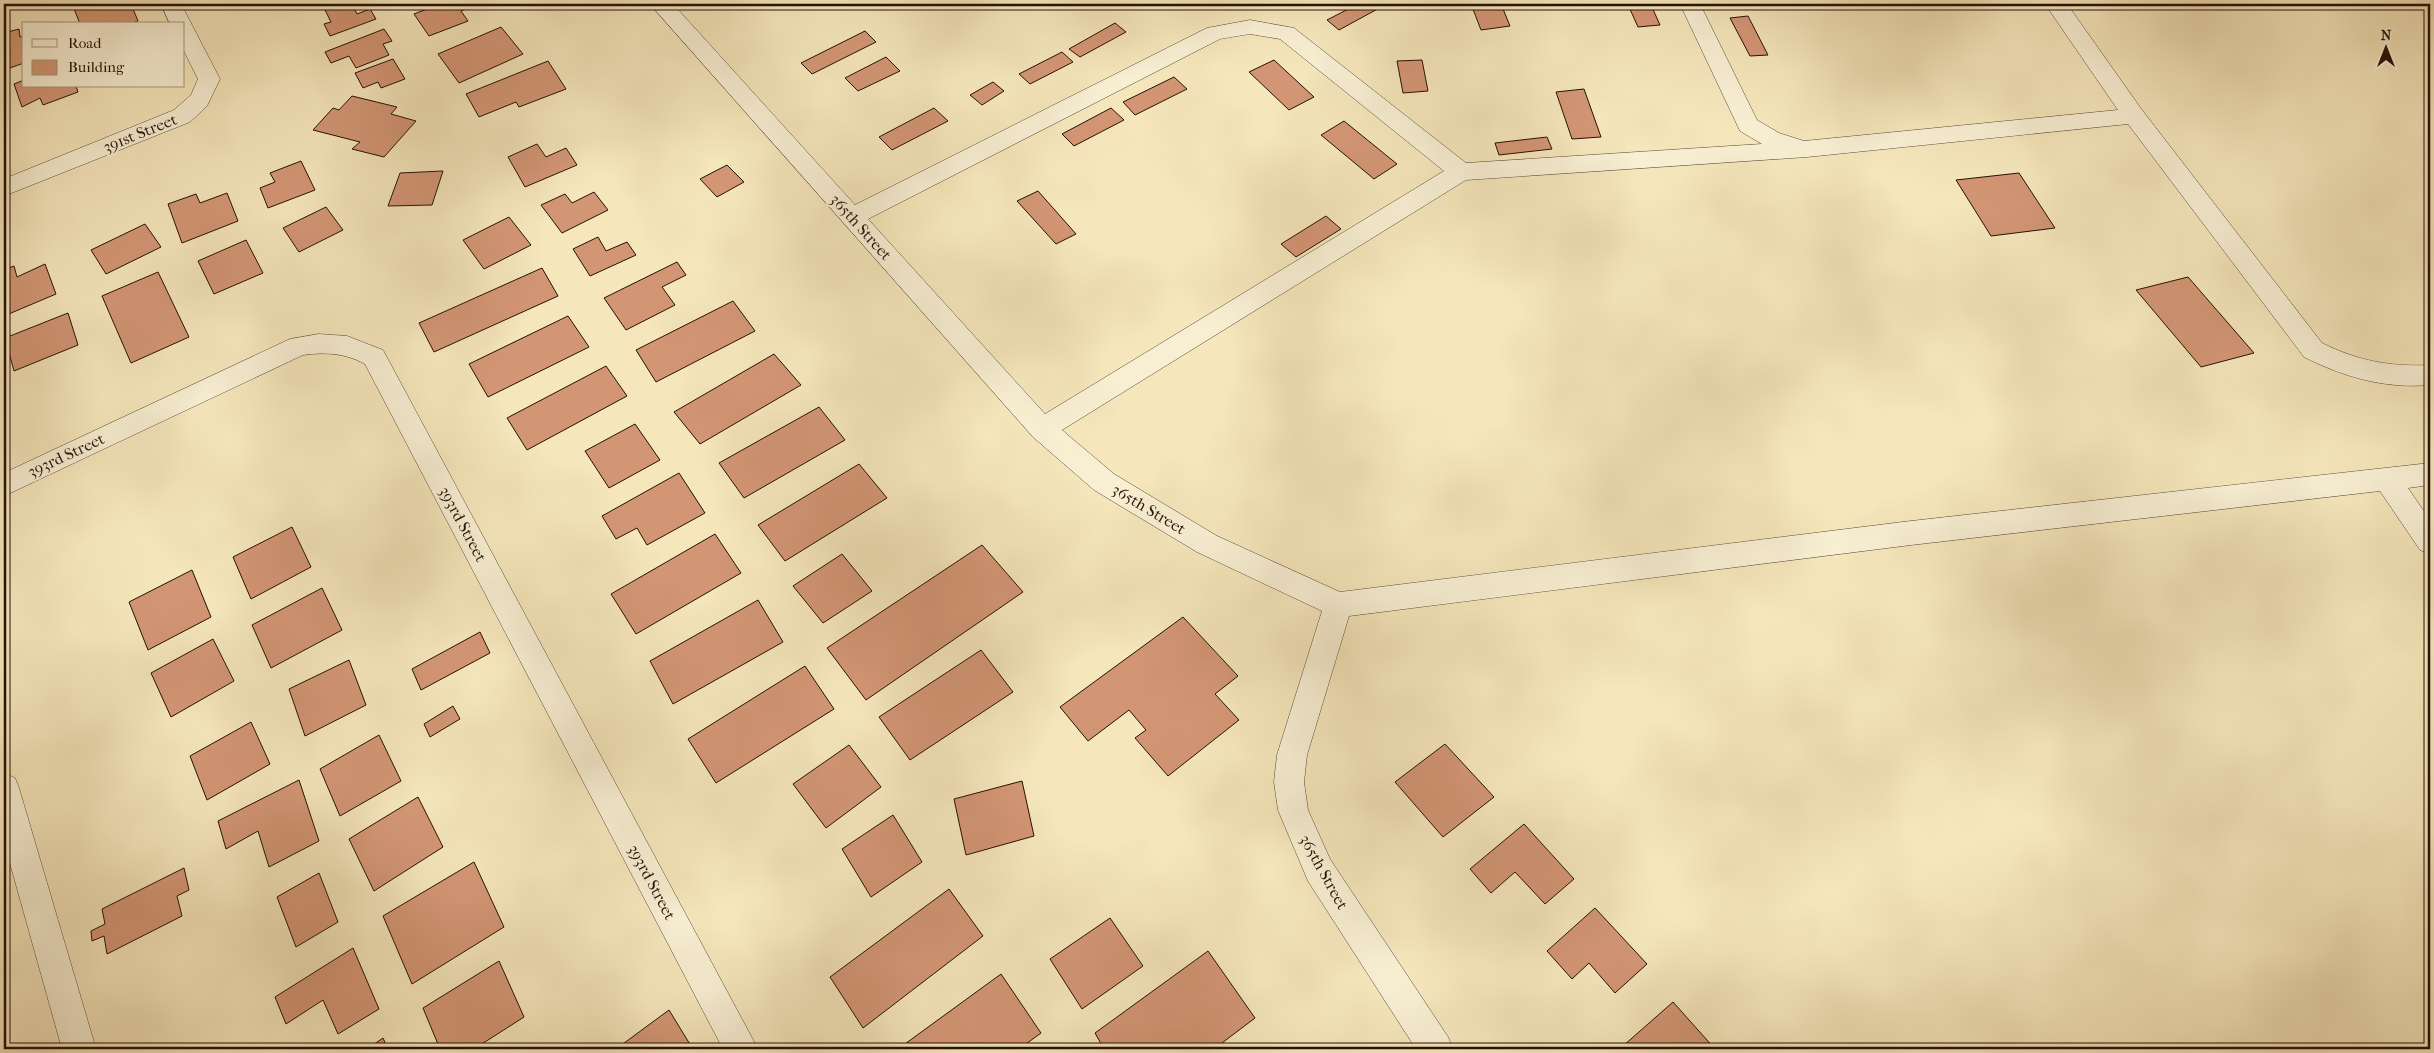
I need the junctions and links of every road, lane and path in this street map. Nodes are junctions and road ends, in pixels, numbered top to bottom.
1 (170, 4) edge
2 (661, 4) edge
3 (1690, 4) edge
4 (2056, 4) edge
5 (180, 22) edge
6 (185, 32) edge
7 (2134, 116) junction
8 (1807, 149) junction
9 (1461, 172) junction
10 (4, 188) edge
11 (852, 217) junction
12 (2430, 375) edge
13 (1042, 430) junction
14 (2430, 474) edge
15 (2388, 480) junction
16 (4, 485) edge
17 (2430, 542) edge
18 (1338, 605) junction
19 (4, 788) edge
20 (79, 1049) edge
21 (741, 1049) edge
22 (1436, 1049) edge

1 - 5 street
2 - 11 street, 365th Street
3 - 8 street
4 - 7 street
6 - 10 street, 391st Street
7 - 8 street
7 - 12 street
8 - 9 street
9 - 11 street
9 - 13 street
11 - 13 street, 365th Street
13 - 18 street, 365th Street
14 - 15 street
15 - 17 street
15 - 18 street
16 - 21 street, 393rd Street
18 - 22 street, 365th Street
19 - 20 street

